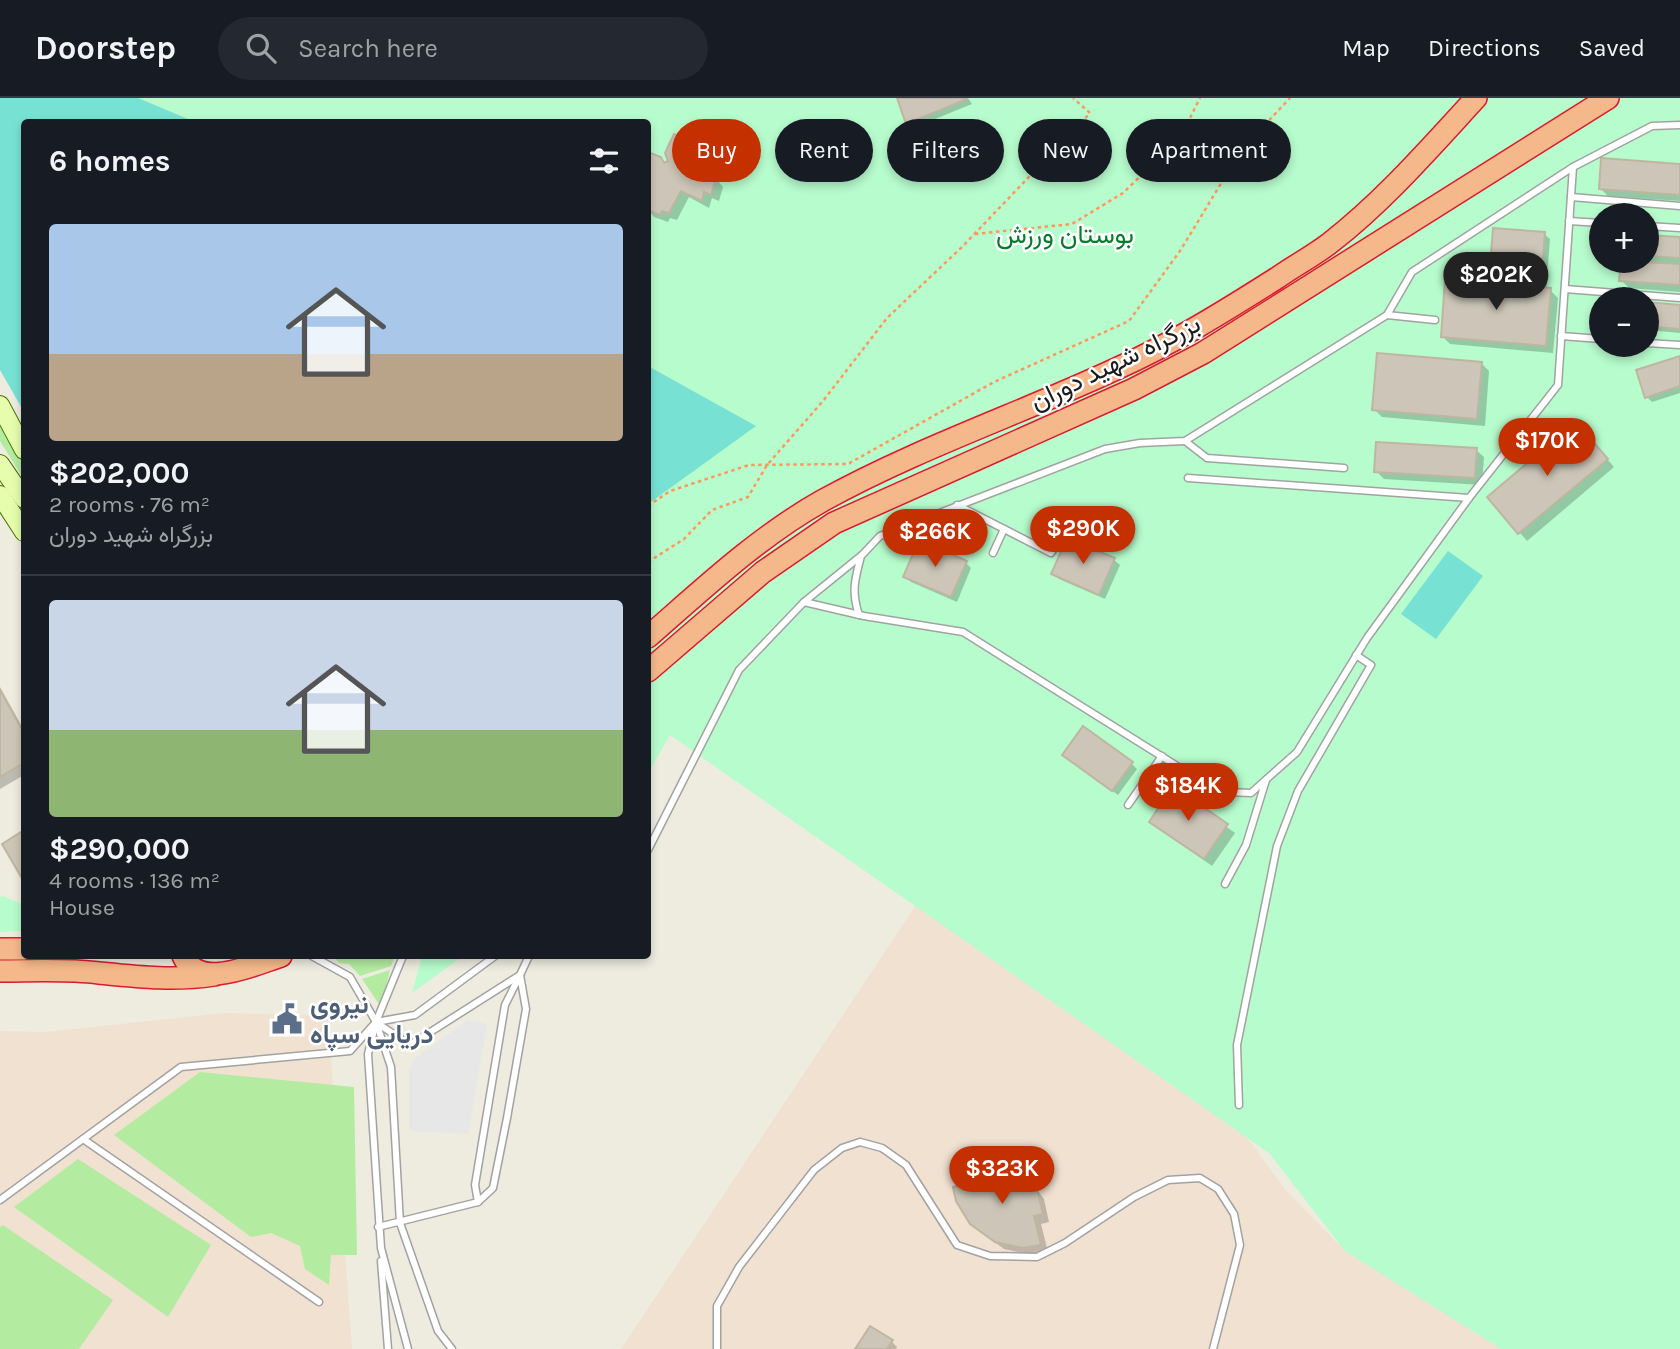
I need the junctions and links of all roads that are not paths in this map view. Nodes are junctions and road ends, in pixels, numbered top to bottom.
1 (1476, 98) edge
2 (1608, 98) edge
3 (1680, 125) edge
4 (1573, 167) junction
5 (1571, 197) junction
6 (1680, 206) edge
7 (1569, 221) junction
8 (1589, 222) edge
9 (1659, 227) edge
10 (1680, 228) edge
11 (1565, 289) junction
12 (1680, 298) edge
13 (1387, 315) junction
14 (1434, 320) dead end
15 (1561, 336) junction
16 (1589, 338) edge
17 (1659, 344) edge
18 (1680, 345) edge
19 (0, 405) edge
20 (1185, 442) junction
21 (21, 444) edge
22 (0, 464) edge
23 (1344, 468) dead end
24 (1188, 478) dead end
25 (0, 495) edge
26 (21, 495) edge
27 (1469, 498) junction
28 (957, 505) junction
29 (21, 527) edge
30 (1004, 529) junction
31 (1065, 531) dead end
32 (993, 553) dead end
33 (862, 555) junction
34 (804, 602) junction
35 (859, 615) junction
36 (651, 634) edge
37 (1356, 655) junction
38 (651, 668) edge
39 (1162, 756) junction
40 (1267, 778) junction
41 (1128, 806) dead end
42 (651, 844) edge
43 (1225, 884) dead end
44 (0, 949) edge
45 (21, 949) edge
46 (184, 959) edge
47 (270, 959) edge
48 (318, 959) edge
49 (402, 959) edge
50 (491, 959) edge
51 (528, 959) edge
52 (0, 971) edge
53 (214, 975) junction
54 (520, 975) junction
55 (376, 1022) junction
56 (1239, 1105) dead end
57 (83, 1139) junction
58 (0, 1200) edge
59 (478, 1202) junction
60 (400, 1223) junction
61 (378, 1227) junction
62 (380, 1248) junction
63 (319, 1302) dead end
64 (388, 1349) edge
65 (408, 1349) edge
66 (452, 1349) edge
67 (717, 1349) edge
68 (1213, 1349) edge

1 - 36 highway, بزرگراه شهید دوران
2 - 38 highway, بزرگراه شهید دوران
3 - 4 lane
4 - 5 lane
4 - 13 lane
5 - 6 lane
5 - 7 lane
7 - 8 lane
7 - 11 lane
9 - 10 lane
11 - 12 lane
11 - 15 lane
13 - 14 lane
13 - 20 lane
15 - 16 lane
15 - 27 lane
17 - 18 lane
19 - 21 main road
20 - 23 lane
20 - 28 lane
22 - 26 main road
24 - 27 lane
25 - 29 main road
27 - 37 lane
28 - 30 lane
28 - 33 lane
30 - 31 lane
30 - 32 lane
33 - 34 lane
33 - 35 lane
34 - 35 lane
34 - 42 lane
35 - 39 lane
37 - 40 lane
37 - 56 lane
39 - 40 lane
39 - 41 lane
40 - 43 lane
44 - 45 highway
46 - 53 highway
47 - 53 highway
48 - 55 lane
49 - 55 lane
50 - 55 lane
51 - 54 lane
52 - 53 highway
54 - 55 lane
54 - 59 lane
54 - 59 lane
55 - 57 lane
55 - 60 lane
55 - 61 lane
57 - 58 lane
57 - 63 lane
59 - 60 lane
60 - 61 lane
60 - 66 lane
61 - 62 lane
62 - 64 lane
62 - 65 lane
67 - 68 lane

